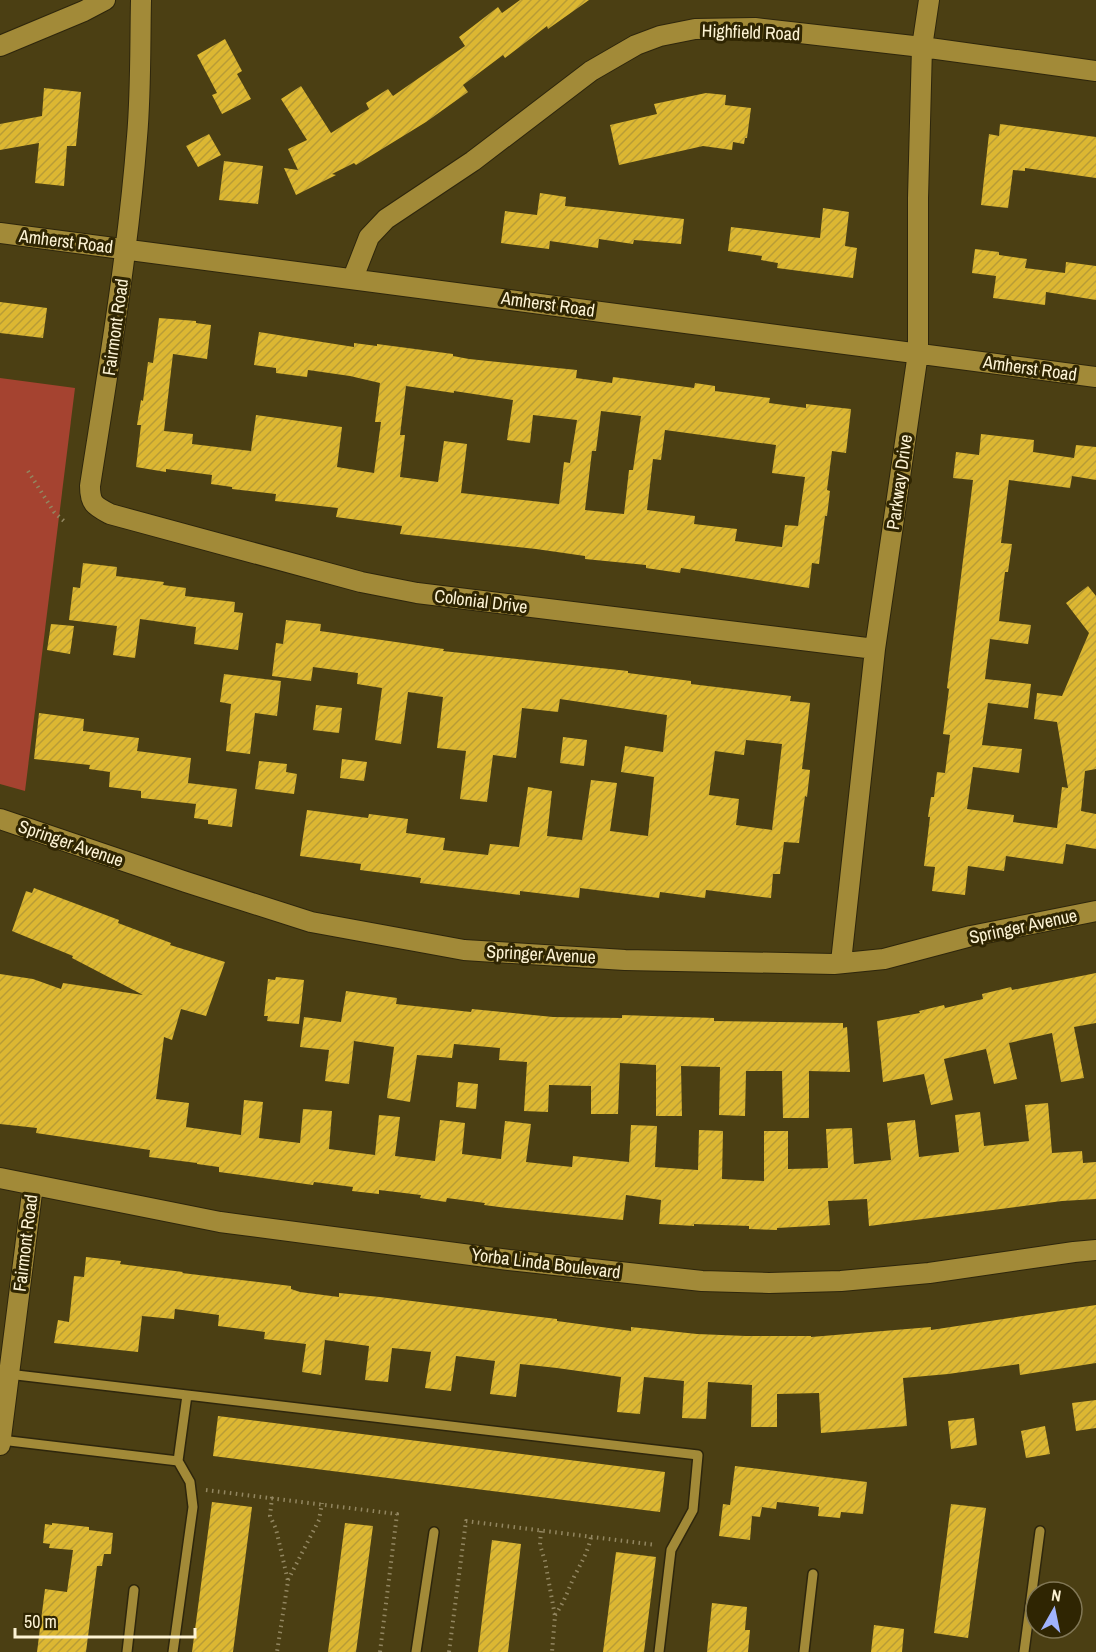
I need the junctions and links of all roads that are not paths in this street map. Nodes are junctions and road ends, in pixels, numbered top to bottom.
1 (105, 0) edge
2 (141, 0) edge
3 (929, 0) edge
4 (0, 46) edge
5 (922, 47) junction
6 (1096, 71) edge
7 (0, 233) edge
8 (126, 249) junction
9 (353, 278) junction
10 (918, 353) junction
11 (1096, 377) edge
12 (97, 507) joint
13 (875, 650) junction
14 (0, 819) edge
15 (1096, 911) edge
16 (841, 962) junction
17 (0, 1178) edge
18 (33, 1185) junction
19 (1096, 1250) edge
20 (4, 1373) edge
21 (187, 1395) junction
22 (1, 1440) edge
23 (0, 1445) edge
24 (178, 1461) junction
25 (1040, 1531) dead end
26 (434, 1532) dead end
27 (813, 1574) dead end
28 (134, 1590) dead end
29 (127, 1652) edge
30 (173, 1652) edge
31 (416, 1652) edge
32 (659, 1652) edge
33 (804, 1652) edge
34 (1024, 1652) edge

1 - 4 street
2 - 8 street, Fairmont Road
3 - 5 street, Parkway Drive
5 - 6 street, Highfield Road
5 - 9 street, Highfield Road
5 - 10 street, Parkway Drive
7 - 8 street, Amherst Road
8 - 9 street, Amherst Road
8 - 12 street, Fairmont Road
9 - 10 street, Amherst Road
10 - 11 street, Amherst Road
10 - 13 street, Parkway Drive
12 - 13 street, Colonial Drive
13 - 16 street, Parkway Drive
14 - 16 street, Springer Avenue
15 - 16 street, Springer Avenue
17 - 18 street, Yorba Linda Boulevard
18 - 19 street, Yorba Linda Boulevard
18 - 20 street, Fairmont Road
20 - 21 lane
20 - 22 street, Fairmont Road
21 - 24 lane
21 - 32 lane
22 - 23 street, Fairmont Road
22 - 24 lane
24 - 30 lane
25 - 34 lane
26 - 31 lane
27 - 33 lane
28 - 29 lane

